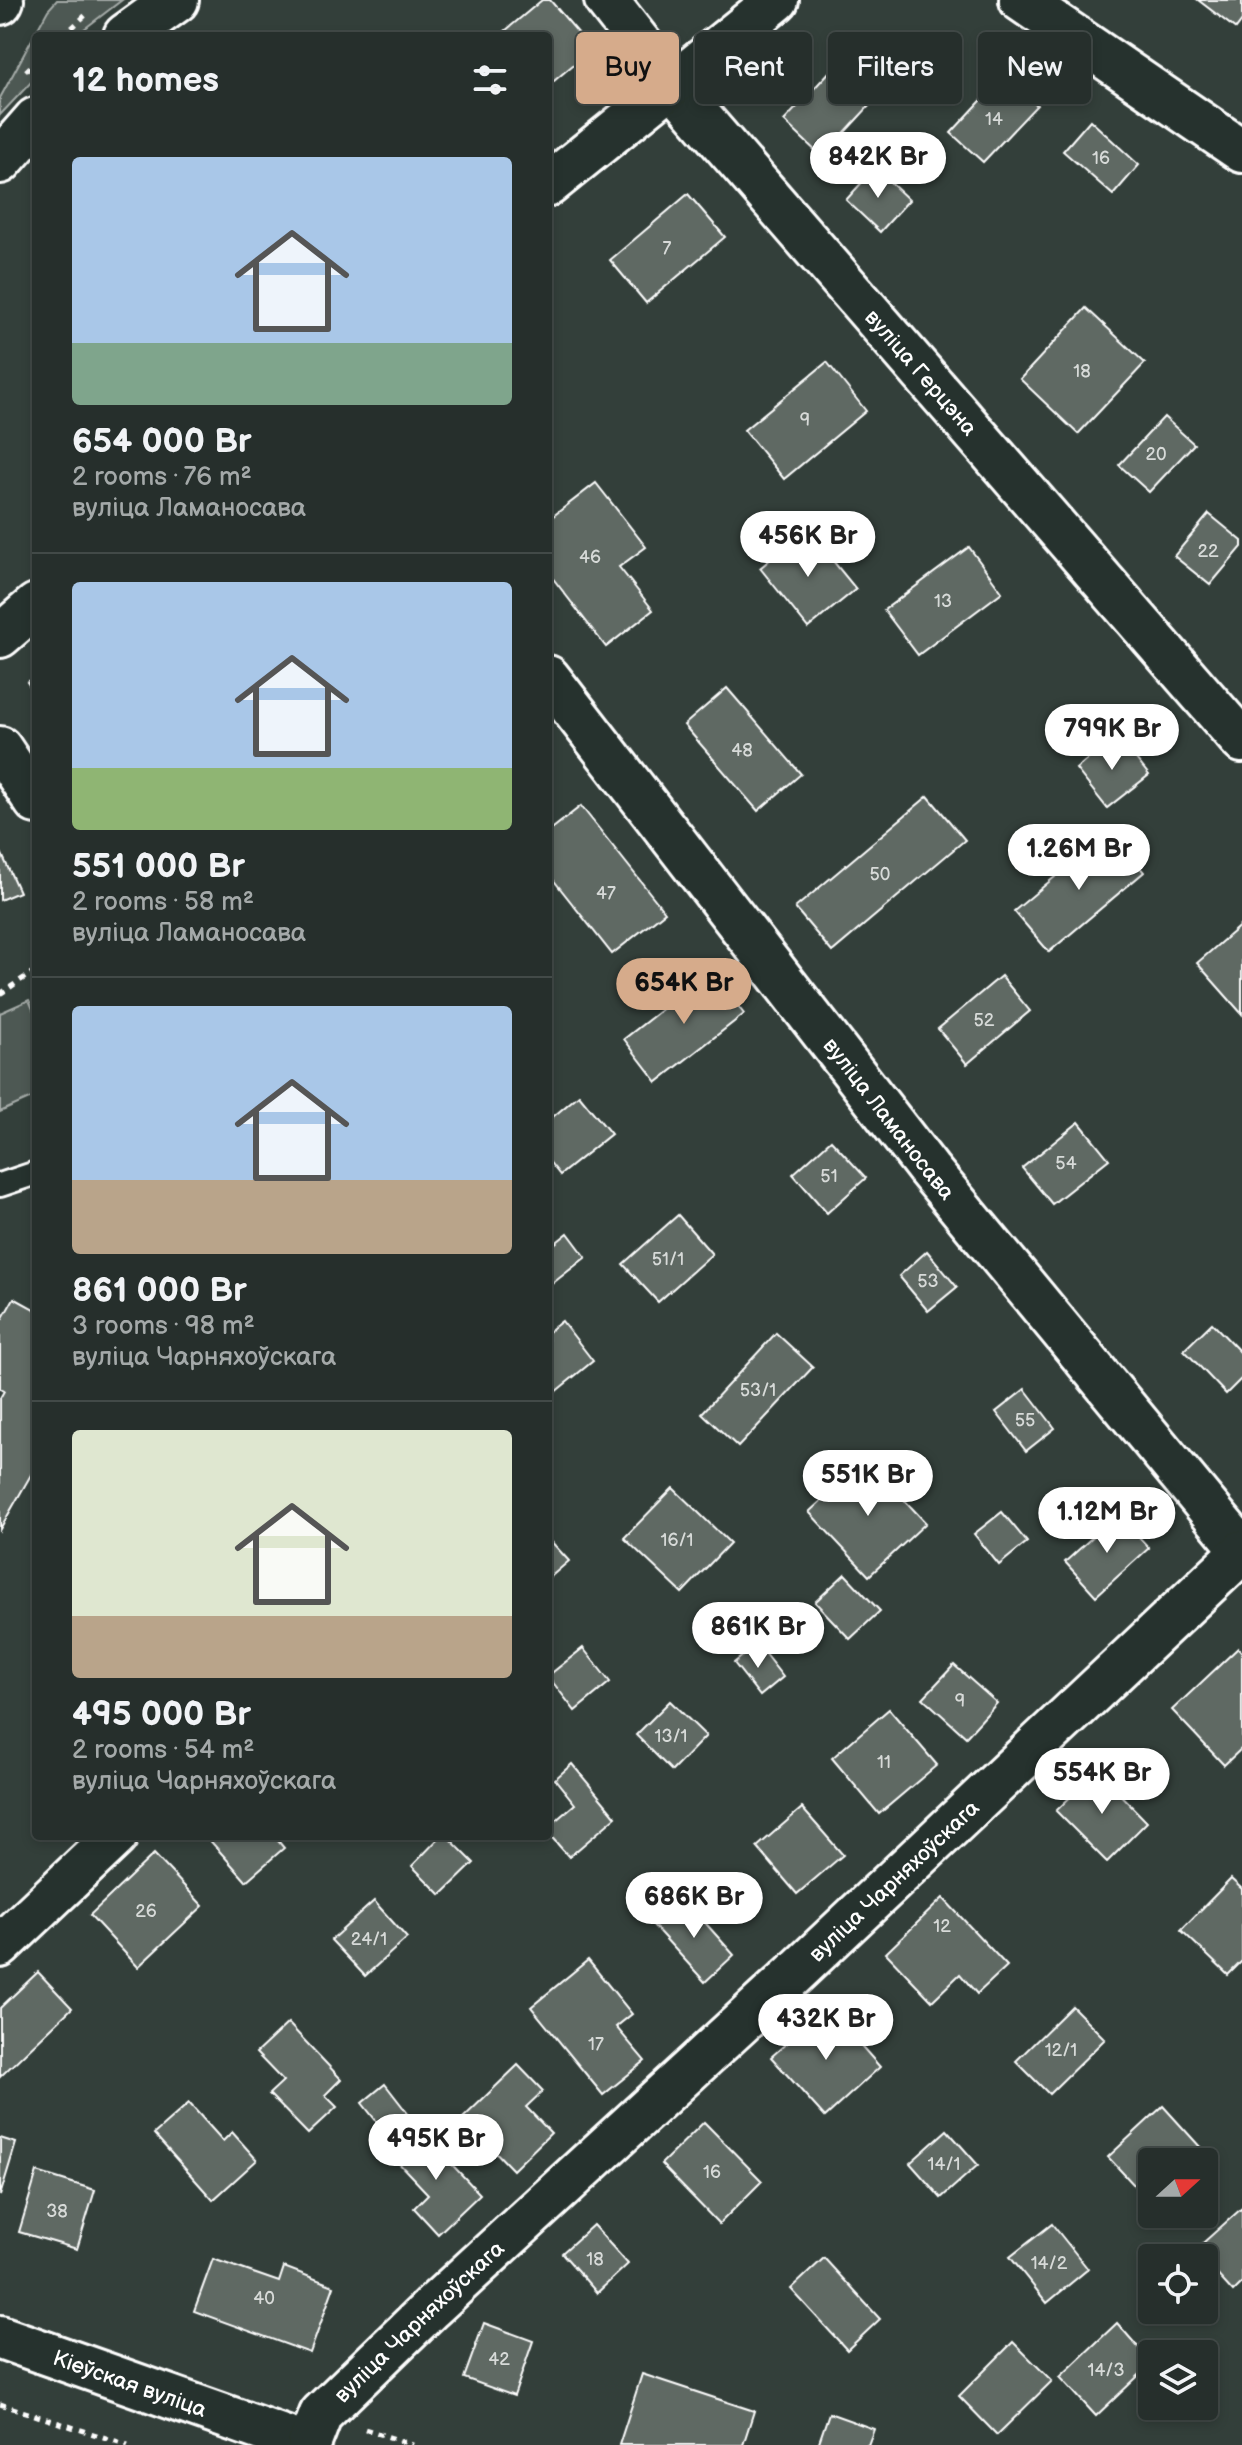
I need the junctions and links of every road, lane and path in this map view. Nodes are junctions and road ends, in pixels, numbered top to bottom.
1 (176, 0) edge
2 (606, 0) edge
3 (777, 0) edge
4 (1021, 0) edge
5 (92, 9) dead end
6 (67, 32) edge
7 (132, 32) edge
8 (631, 32) edge
9 (32, 65) edge
10 (26, 71) dead end
11 (679, 83) edge
12 (679, 93) edge
13 (652, 104) edge
14 (32, 125) edge
15 (1242, 151) edge
16 (0, 161) edge
17 (552, 182) edge
18 (32, 608) edge
19 (0, 636) edge
20 (552, 682) edge
21 (1242, 741) edge
22 (0, 748) edge
23 (32, 796) edge
24 (32, 973) edge
25 (0, 994) edge
26 (32, 1174) edge
27 (0, 1185) edge
28 (1242, 1551) edge
29 (112, 1840) edge
30 (0, 1946) edge
31 (0, 2337) edge
32 (0, 2404) edge
33 (128, 2445) edge
34 (308, 2445) edge

1 - 7 main road
2 - 8 street, вуліца Герцэна
3 - 11 street
4 - 15 street
5 - 6 path
9 - 10 path
12 - 21 street, вуліца Герцэна
13 - 17 street
14 - 16 main road
18 - 19 street
20 - 28 street, вуліца Ламаносава
22 - 23 street
24 - 25 path
26 - 27 lane
28 - 34 street, вуліца Чарняхоўскага
29 - 30 street
31 - 34 street, Кіеўская вуліца
32 - 33 path

